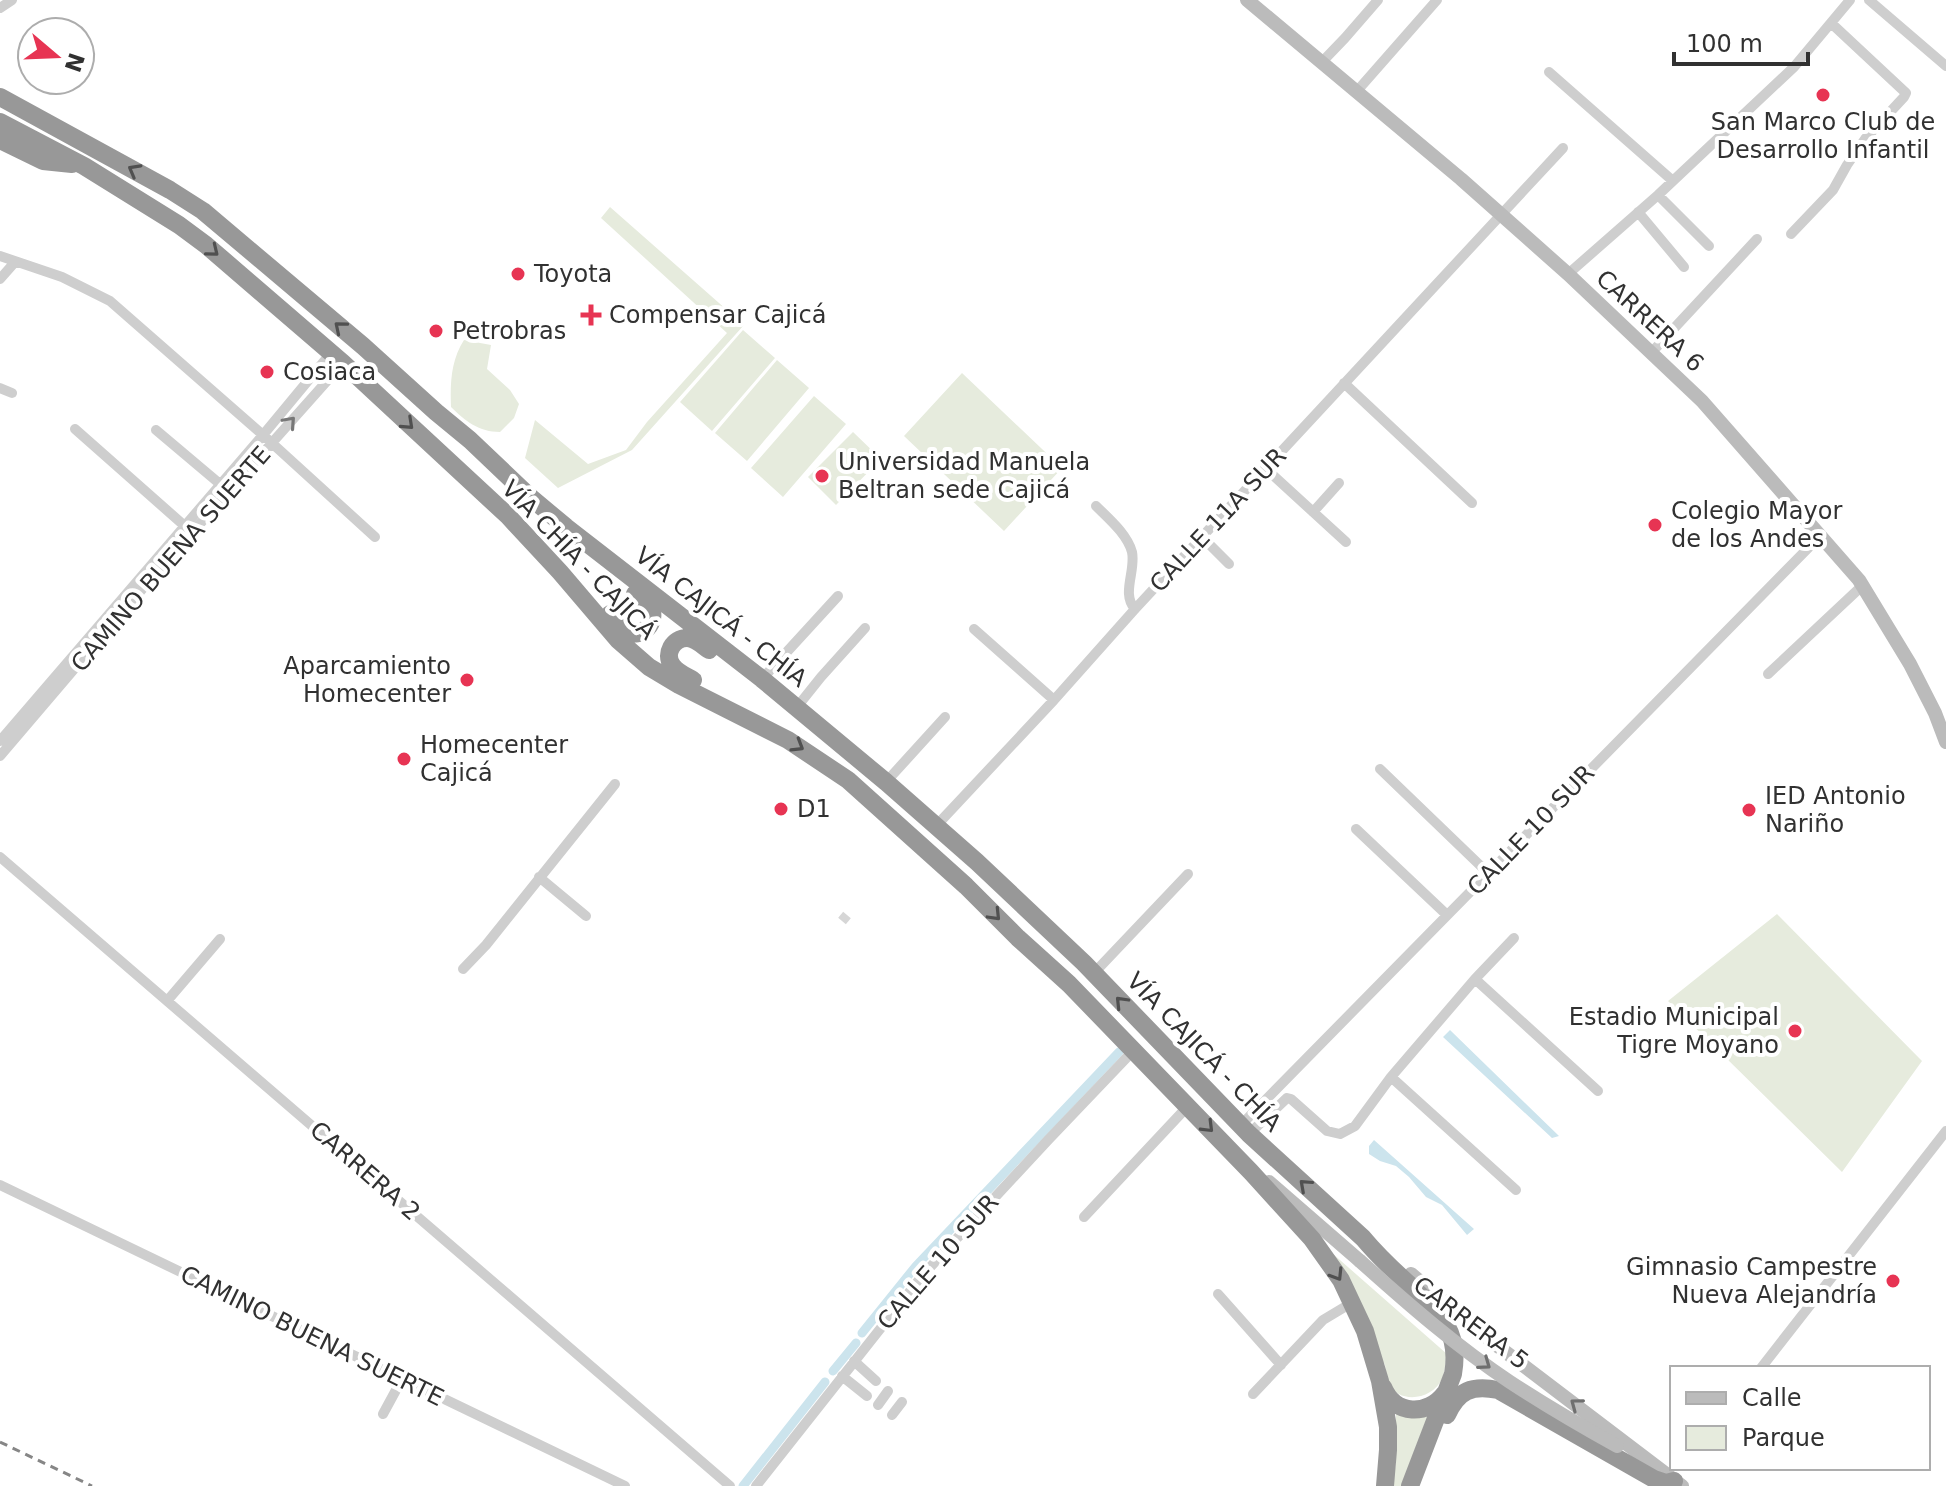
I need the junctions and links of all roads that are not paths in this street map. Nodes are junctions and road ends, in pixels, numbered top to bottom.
1 (12, 0) edge
2 (1247, 0) edge
3 (1378, 0) edge
4 (1437, 0) edge
5 (1850, 0) edge
6 (1869, 0) edge
7 (0, 8) edge
8 (1831, 23) junction
9 (1321, 63) junction
10 (1946, 66) edge
11 (1549, 72) dead end
12 (1357, 91) junction
13 (0, 97) edge
14 (0, 122) edge
15 (0, 140) edge
16 (1563, 148) dead end
17 (84, 166) junction
18 (1673, 181) junction
19 (1658, 195) junction
20 (1638, 212) junction
21 (1501, 215) junction
22 (1791, 234) dead end
23 (1757, 239) dead end
24 (1709, 246) dead end
25 (0, 256) edge
26 (15, 262) junction
27 (1684, 267) dead end
28 (1568, 274) junction
29 (0, 279) edge
30 (1652, 352) junction
31 (337, 358) junction
32 (1344, 383) junction
33 (0, 388) edge
34 (12, 393) dead end
35 (75, 429) dead end
36 (156, 430) dead end
37 (267, 439) junction
38 (1265, 468) junction
39 (510, 478) junction
40 (1339, 483) dead end
41 (220, 484) junction
42 (1472, 503) dead end
43 (1096, 506) dead end
44 (1313, 512) junction
45 (189, 529) junction
46 (1821, 535) junction
47 (375, 537) dead end
48 (1202, 537) junction
49 (1346, 542) dead end
50 (1229, 564) dead end
51 (560, 572) junction
52 (1863, 585) junction
53 (838, 596) dead end
54 (1135, 609) junction
55 (865, 628) dead end
56 (974, 629) dead end
57 (81, 654) junction
58 (1768, 674) dead end
59 (758, 676) junction
60 (1054, 700) junction
61 (797, 707) junction
62 (945, 717) dead end
63 (755, 724) junction
64 (0, 741) edge
65 (1946, 742) edge
66 (0, 756) edge
67 (1380, 769) dead end
68 (886, 782) junction
69 (615, 784) dead end
70 (936, 826) junction
71 (1356, 829) dead end
72 (0, 857) edge
73 (1488, 873) junction
74 (1188, 874) dead end
75 (539, 877) junction
76 (1447, 915) junction
77 (586, 916) dead end
78 (1514, 938) dead end
79 (220, 939) dead end
80 (463, 969) dead end
81 (1094, 973) junction
82 (1475, 979) junction
83 (167, 1001) junction
84 (1133, 1051) junction
85 (1391, 1077) junction
86 (1598, 1091) dead end
87 (1188, 1106) junction
88 (1245, 1130) junction
89 (1946, 1131) edge
90 (1251, 1172) junction
91 (0, 1185) edge
92 (1516, 1190) dead end
93 (1084, 1217) dead end
94 (1363, 1238) junction
95 (1218, 1294) dead end
96 (1353, 1302) junction
97 (854, 1361) junction
98 (1281, 1365) junction
99 (1763, 1366) edge
100 (842, 1376) junction
101 (402, 1379) junction
102 (1380, 1381) junction
103 (1448, 1390) junction
104 (888, 1391) dead end
105 (1253, 1394) dead end
106 (902, 1402) dead end
107 (878, 1405) dead end
108 (383, 1414) dead end
109 (892, 1415) dead end
110 (1413, 1480) edge
111 (1679, 1480) edge
112 (625, 1486) edge
113 (730, 1486) edge
114 (756, 1486) edge
115 (1385, 1486) edge

1 - 7 street
2 - 9 main road, CARRERA 6
3 - 9 street
4 - 12 street
5 - 8 street
6 - 10 street
8 - 18 street
8 - 22 street
9 - 12 main road, CARRERA 6
11 - 18 street
12 - 21 main road, CARRERA 6
39 -> 13 highway, VÍA CAJICÁ - CHÍA
14 - 17 highway, VÍA CHÍA - CAJICÁ
15 - 17 highway
16 - 21 street, CALLE 11A SUR
17 -> 31 highway, VÍA CHÍA - CAJICÁ
18 - 19 street
19 - 20 street
19 - 24 street
20 - 27 street
20 - 28 street
21 - 28 main road, CARRERA 6
21 - 32 street, CALLE 11A SUR
23 - 30 street
25 - 26 street
26 - 29 street
26 - 37 street
28 - 30 main road, CARRERA 6
30 - 46 main road, CARRERA 6
31 - 37 street, CAMINO BUENA SUERTE
31 -> 51 highway, VÍA CHÍA - CAJICÁ
32 - 38 street, CALLE 11A SUR
32 - 42 street
33 - 34 street
35 - 45 street
36 - 41 street
37 - 41 street, CAMINO BUENA SUERTE
37 - 45 street, CAMINO BUENA SUERTE
37 - 47 street
38 - 44 street
38 - 48 street, CALLE 11A SUR
39 - 51 highway
39 - 59 highway, VÍA CAJICÁ - CHÍA
40 - 44 street
41 - 45 street, CAMINO BUENA SUERTE
43 - 54 street
44 - 49 street
45 - 57 street, CAMINO BUENA SUERTE
46 - 52 main road, CARRERA 6
46 - 73 street, CALLE 10 SUR
48 - 50 street
48 - 54 street, CALLE 11A SUR
51 - 63 highway, VÍA CHÍA - CAJICÁ
52 - 58 street
52 - 65 main road, CARRERA 6
53 - 59 street
54 - 60 street, CALLE 11A SUR
55 - 61 street
56 - 60 street
57 - 64 street, CAMINO BUENA SUERTE
57 - 66 street, CAMINO BUENA SUERTE
59 - 61 highway, VÍA CAJICÁ - CHÍA
59 - 63 highway
60 - 70 street, CALLE 11A SUR
61 - 68 highway, VÍA CAJICÁ - CHÍA
62 - 68 street
63 -> 84 highway, VÍA CHÍA - CAJICÁ
67 - 73 street
68 - 70 highway, VÍA CAJICÁ - CHÍA
69 - 75 street
70 - 81 highway, VÍA CAJICÁ - CHÍA
71 - 76 street
72 - 83 street, CARRERA 2
73 - 76 street, CALLE 10 SUR
74 - 81 street
75 - 77 street
75 - 80 street
76 - 88 street, CALLE 10 SUR
78 - 82 street
79 - 83 street
88 -> 81 highway, VÍA CAJICÁ - CHÍA
82 - 85 street
82 - 86 street
83 - 113 street, CARRERA 2
84 - 87 highway, VÍA CHÍA - CAJICÁ
84 - 97 street, CALLE 10 SUR
85 - 88 street
85 - 92 street
87 -> 90 highway, VÍA CHÍA - CAJICÁ
87 - 93 street
94 -> 88 highway, VÍA CAJICÁ - CHÍA
89 - 99 street
90 -> 96 highway, VÍA CHÍA - CAJICÁ
90 -> 111 main road, CARRERA 5, bridge
91 - 101 street, CAMINO BUENA SUERTE
94 - 103 highway, VÍA CAJICÁ - CHÍA
111 -> 94 main road, CARRERA 5
95 - 98 street
96 - 98 street
96 - 102 highway, VÍA CHÍA - CAJICÁ
97 - 100 street, CALLE 10 SUR
97 - 100 street
98 - 105 street
100 - 114 street, CALLE 10 SUR
101 - 108 street
101 - 112 street, CAMINO BUENA SUERTE
102 - 103 highway
102 - 115 highway, VÍA CHÍA - CAJICÁ
103 - 110 highway, VÍA CAJICÁ - CHÍA
104 - 107 street
106 - 109 street
110 - 111 highway

